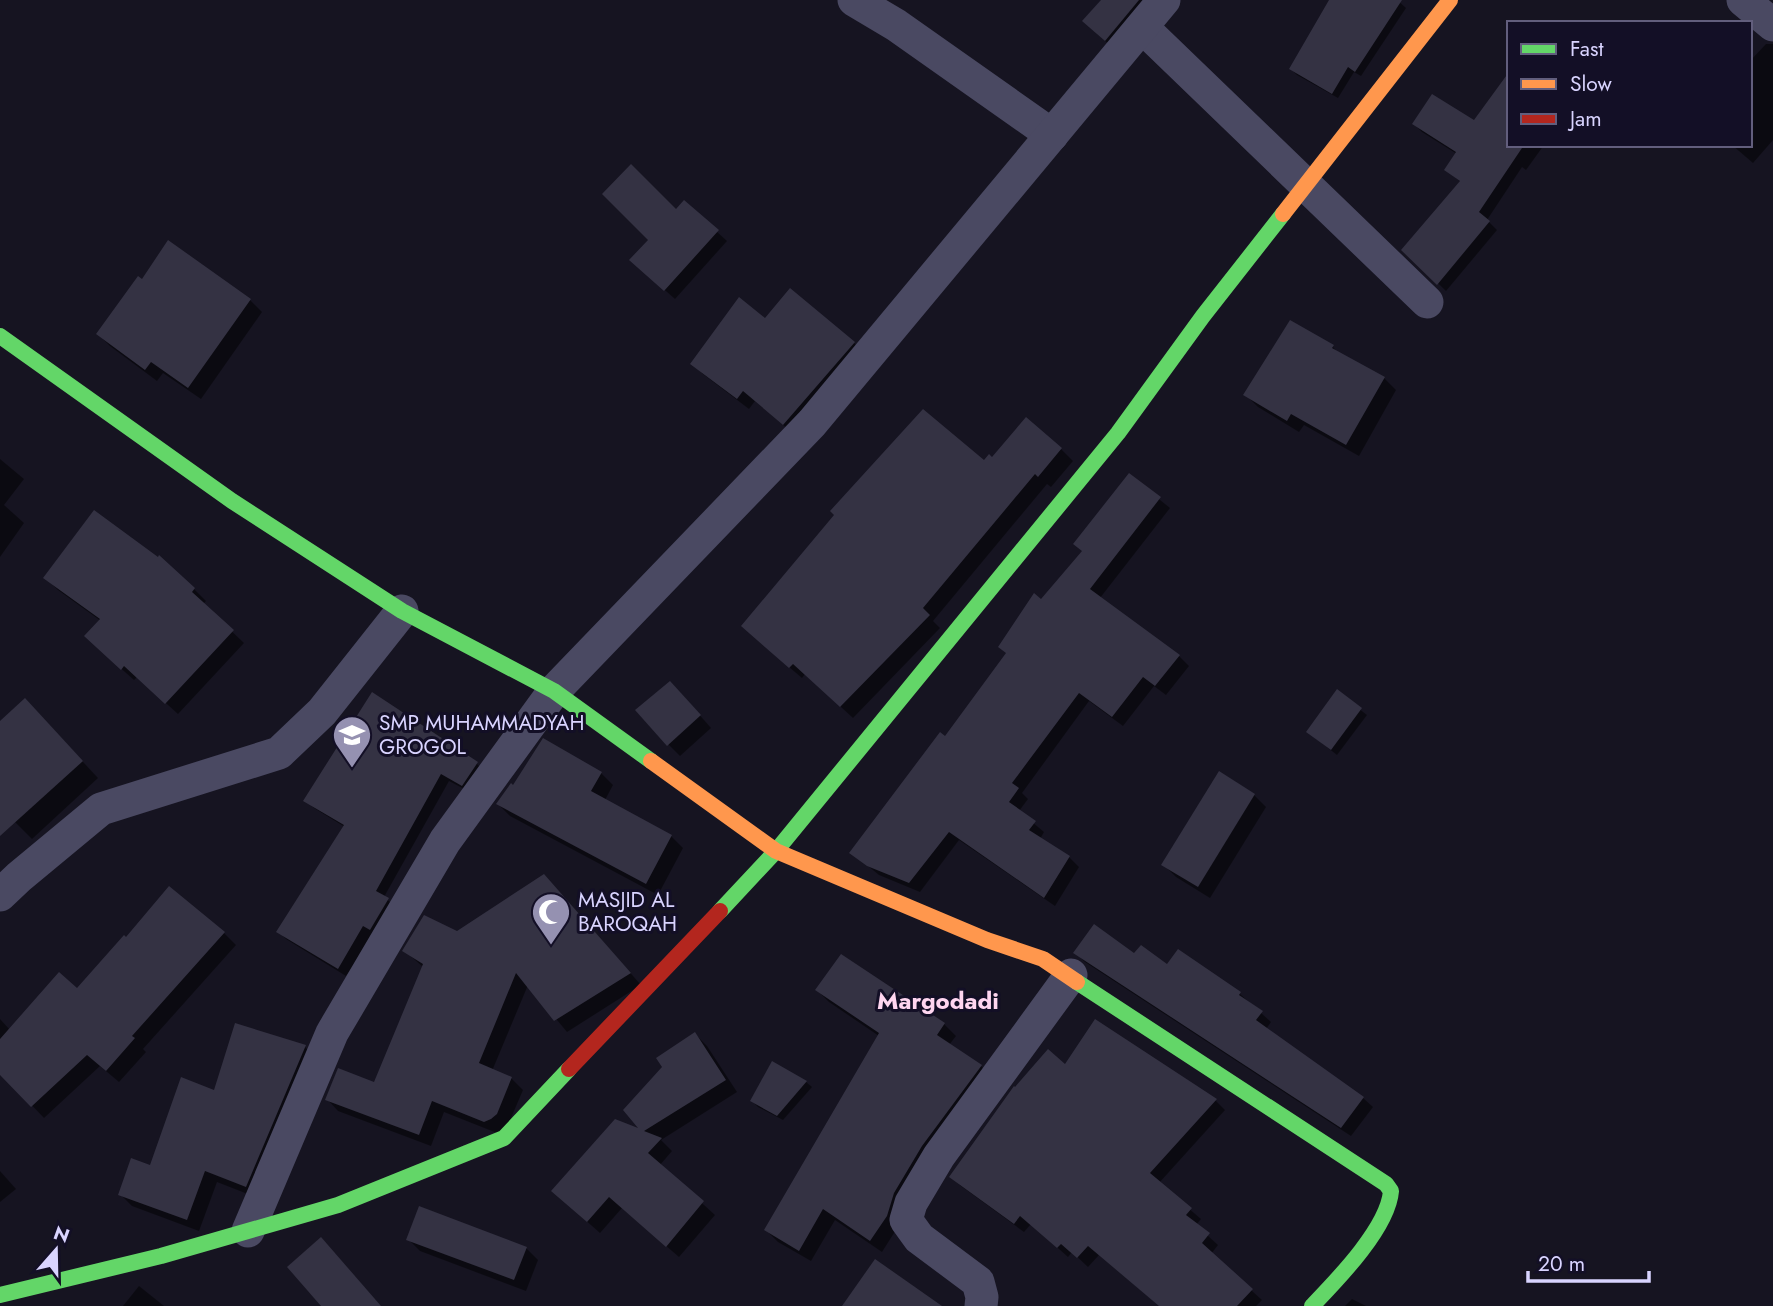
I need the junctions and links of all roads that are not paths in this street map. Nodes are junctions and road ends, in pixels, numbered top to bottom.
1 (854, 0) edge
2 (1164, 0) edge
3 (1450, 0) edge
4 (1742, 0) edge
5 (1773, 25) edge
6 (1142, 27) junction
7 (1052, 135) junction
8 (1305, 184) junction
9 (1426, 302) dead end
10 (0, 336) edge
11 (402, 611) junction
12 (554, 691) junction
13 (776, 851) junction
14 (0, 895) edge
15 (1057, 967) junction
16 (248, 1231) junction
17 (0, 1295) edge
18 (981, 1306) edge
19 (1312, 1306) edge

1 - 7 street
2 - 6 street
3 - 8 street
4 - 5 street
6 - 7 street
6 - 8 street
7 - 12 street
8 - 9 street
8 - 13 street
10 - 11 street
11 - 12 street
11 - 14 street
12 - 13 street
12 - 16 street
13 - 15 street
13 - 16 street
15 - 18 street
15 - 19 street
16 - 17 street

